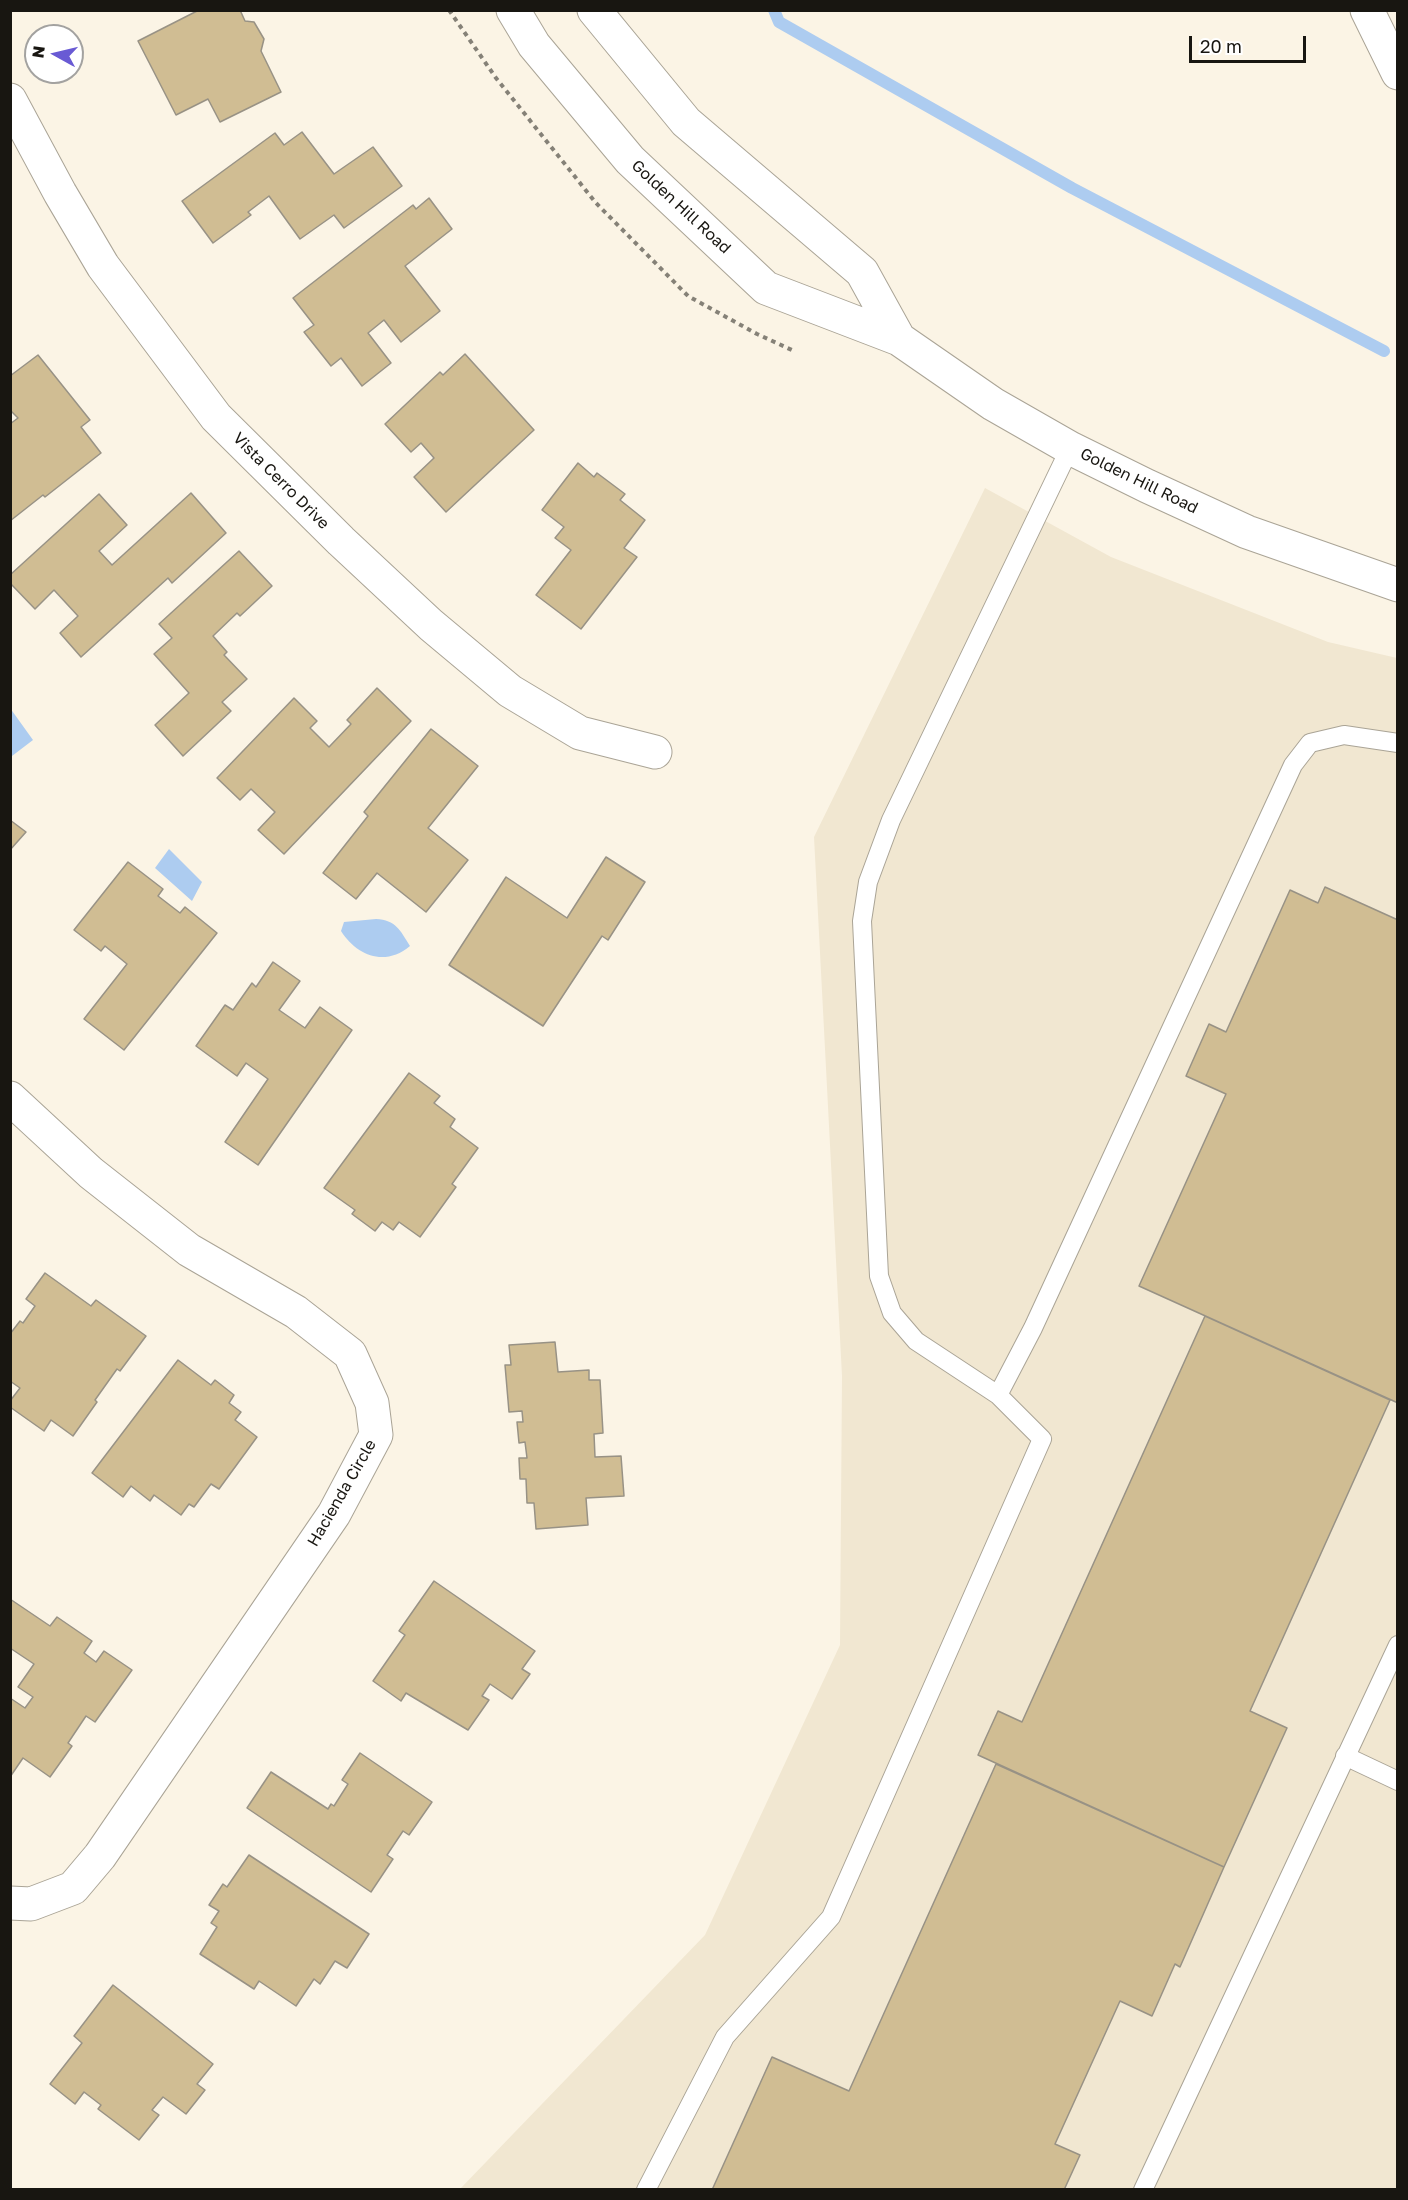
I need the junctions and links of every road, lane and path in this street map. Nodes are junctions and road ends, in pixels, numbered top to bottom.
1 (449, 10) edge
2 (513, 10) edge
3 (594, 10) edge
4 (1367, 10) edge
5 (1398, 73) edge
6 (10, 100) edge
7 (899, 339) junction
8 (794, 351) dead end
9 (1070, 448) junction
10 (1398, 585) edge
11 (1398, 743) edge
12 (655, 752) dead end
13 (10, 1098) edge
14 (998, 1395) junction
15 (1398, 1645) edge
16 (1345, 1756) junction
17 (1398, 1781) edge
18 (10, 1903) edge
19 (646, 2190) edge
20 (1143, 2190) edge

1 - 8 path
2 - 7 street, Golden Hill Road
3 - 7 street, Golden Hill Road
4 - 5 street
6 - 12 street, Vista Cerro Drive
7 - 9 street, Golden Hill Road
9 - 10 street, Golden Hill Road
9 - 14 lane
11 - 14 lane
13 - 18 street, Hacienda Circle
14 - 19 lane
15 - 16 lane
16 - 17 lane
16 - 20 lane

